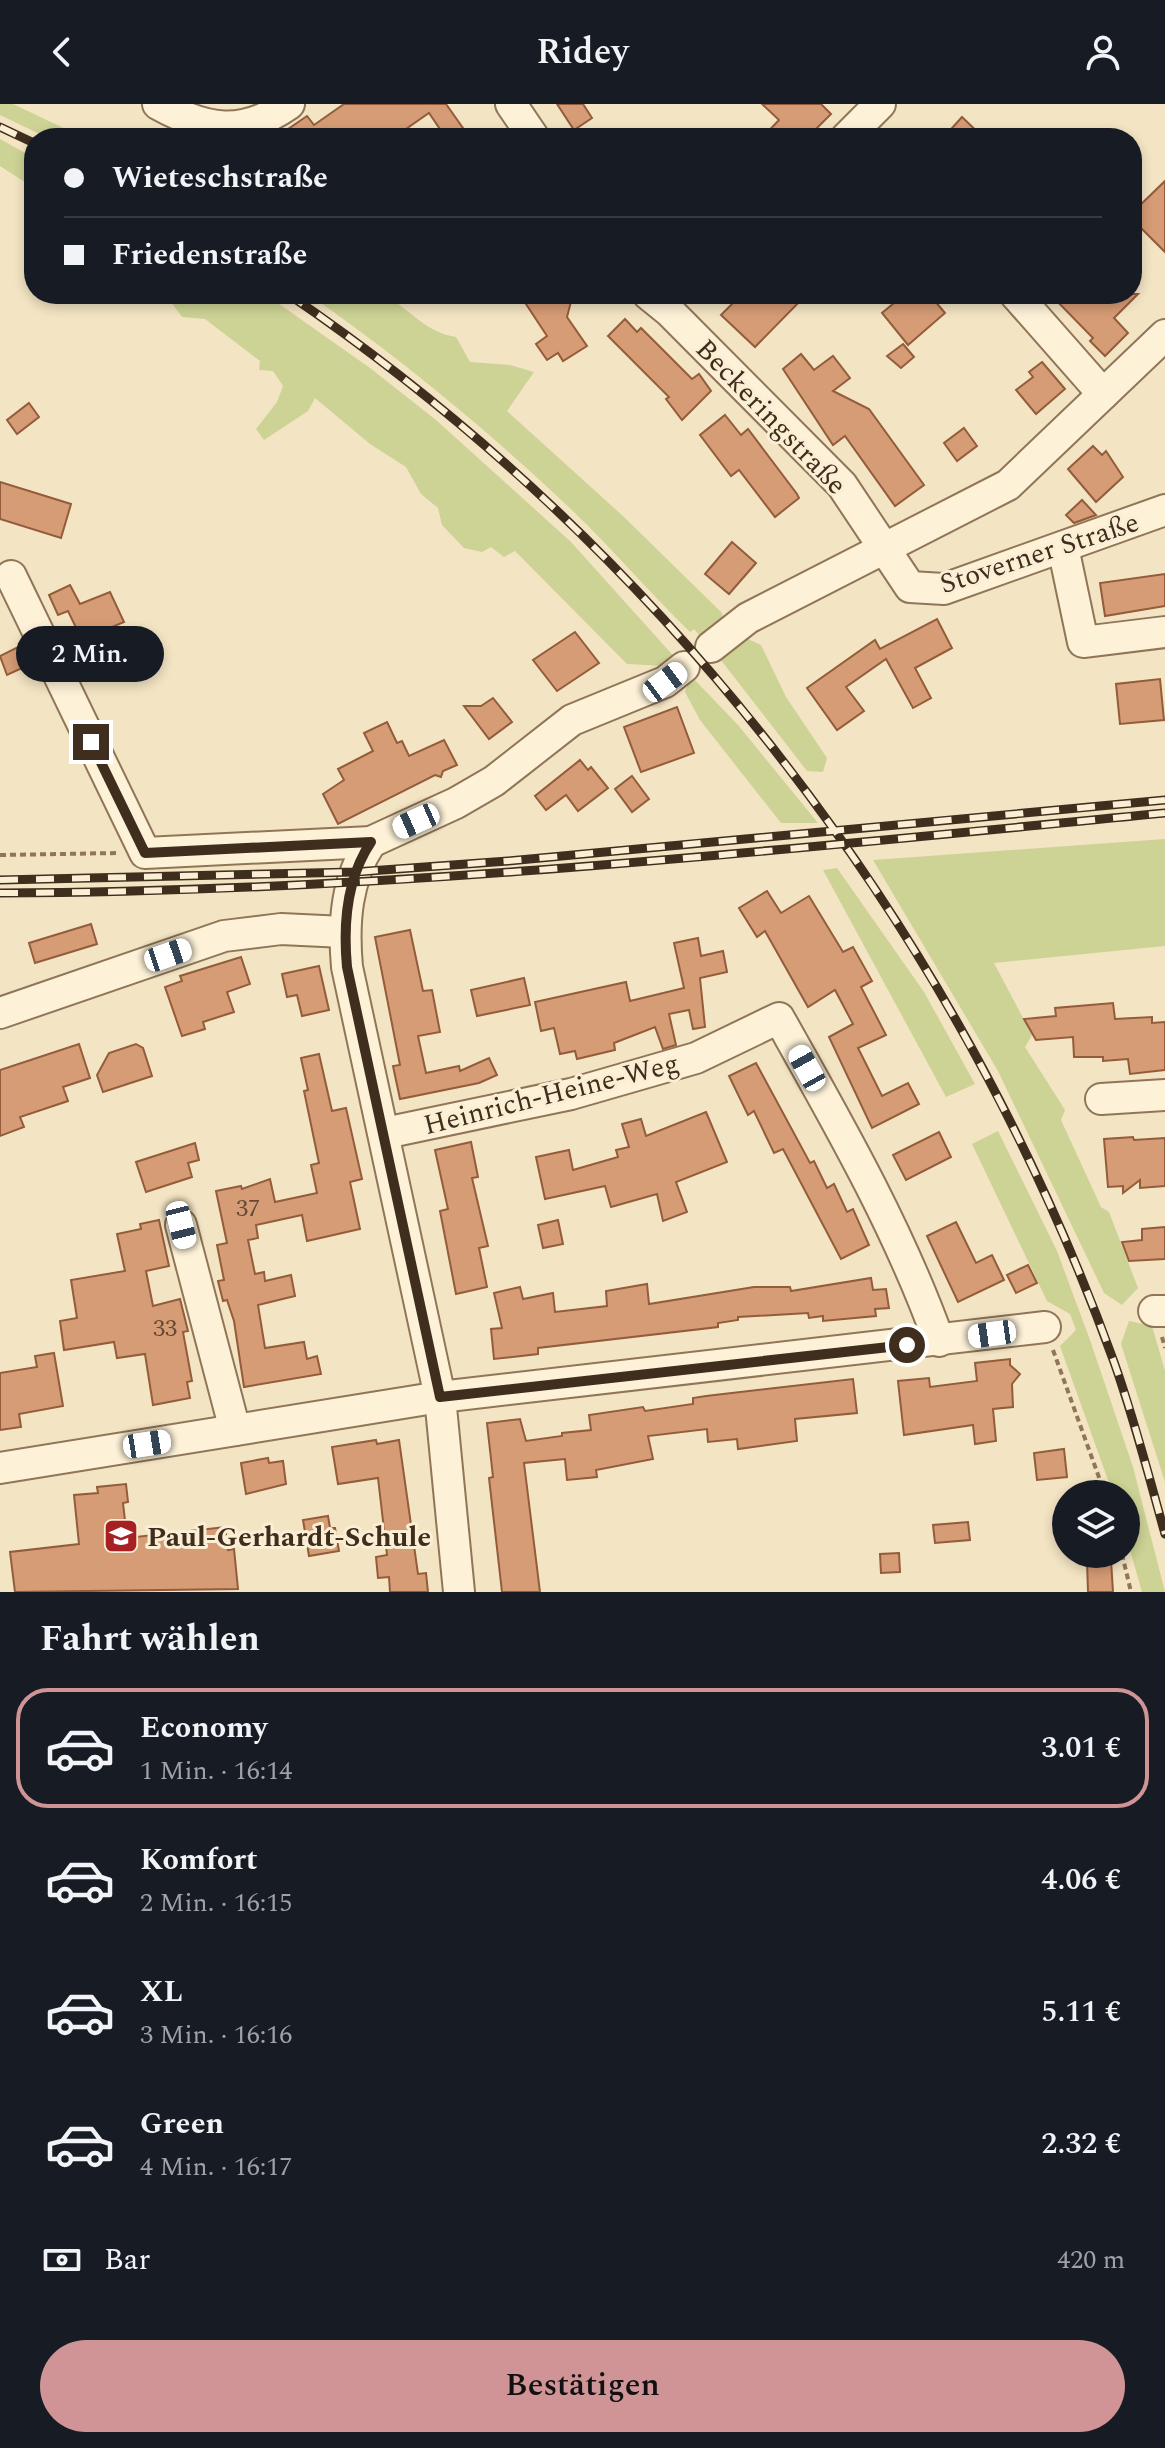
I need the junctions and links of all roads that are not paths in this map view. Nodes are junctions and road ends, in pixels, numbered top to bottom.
1 (158, 104) edge
2 (289, 104) edge
3 (511, 104) edge
4 (880, 104) edge
5 (527, 128) edge
6 (856, 128) edge
7 (672, 304) edge
8 (1024, 304) edge
9 (1165, 335) edge
10 (1103, 394) junction
11 (1165, 510) edge
12 (1063, 547) junction
13 (883, 548) junction
14 (11, 576) dead end
15 (1165, 632) edge
16 (711, 647) dead end
17 (684, 667) dead end
18 (371, 842) junction
19 (344, 932) junction
20 (0, 1013) edge
21 (1165, 1095) edge
22 (1101, 1099) dead end
23 (385, 1133) junction
24 (181, 1225) dead end
25 (1045, 1327) road end
26 (939, 1341) junction
27 (440, 1397) junction
28 (235, 1430) junction
29 (0, 1468) edge
30 (459, 1592) edge

1 - 2 street
3 - 5 street
4 - 6 street
7 - 13 street, Beckeringstraße
8 - 10 street
9 - 10 street
10 - 13 street
11 - 12 street, Stoverner Straße
12 - 13 street, Stoverner Straße
12 - 15 street
13 - 16 street
14 - 18 street
17 - 18 street
18 - 19 street
19 - 20 street
19 - 23 street
21 - 22 street
23 - 26 street, Heinrich-Heine-Weg
23 - 27 street
24 - 28 street
25 - 26 street
26 - 27 street
27 - 28 street
27 - 30 street
28 - 29 street

